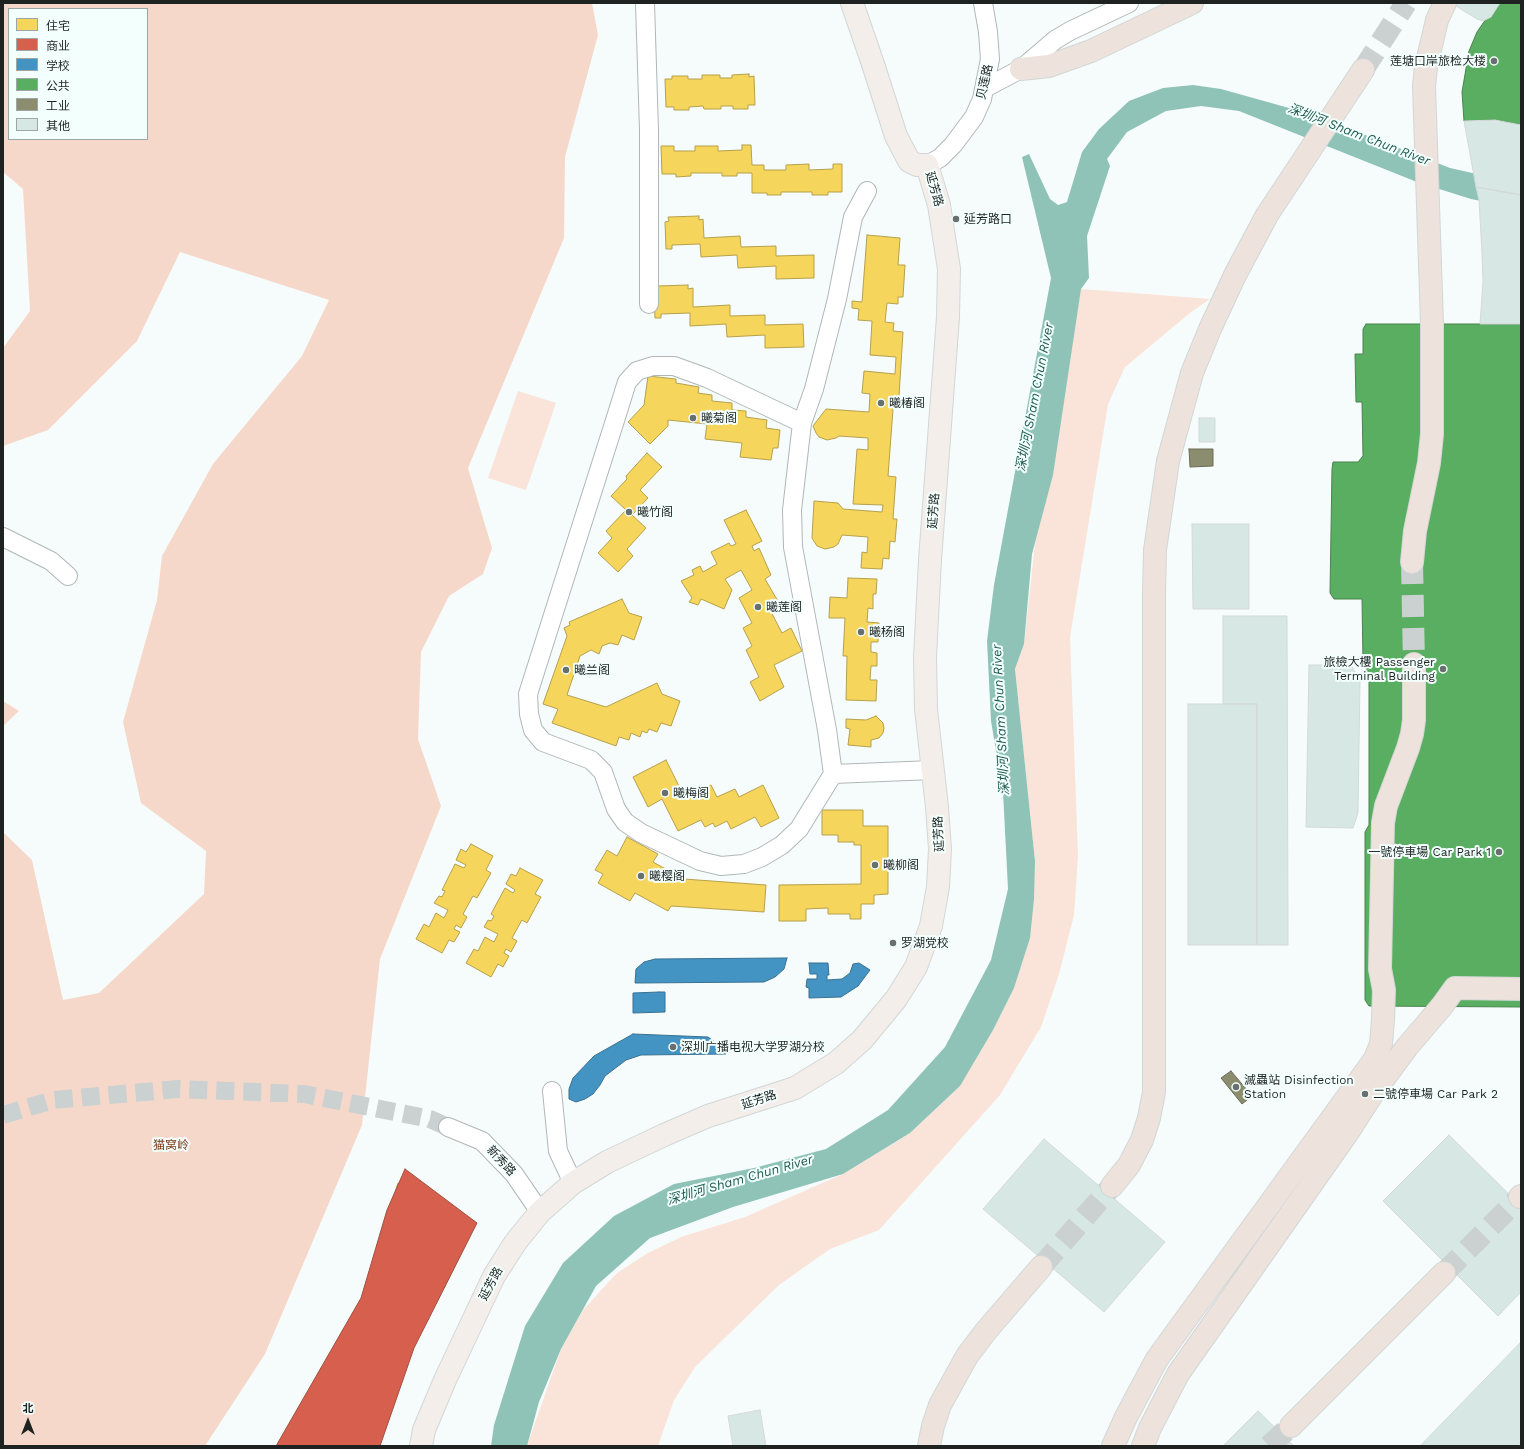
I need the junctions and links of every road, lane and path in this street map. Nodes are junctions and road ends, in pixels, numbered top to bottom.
1 (645, 3) edge
2 (852, 3) edge
3 (983, 3) edge
4 (1129, 3) edge
5 (1192, 3) edge
6 (1446, 3) edge
7 (1021, 69) junction
8 (1363, 70) tunnel mouth
9 (985, 88) junction
10 (927, 165) junction
11 (867, 191) dead end
12 (649, 304) dead end
13 (802, 423) junction
14 (3, 537) edge
15 (1412, 562) tunnel mouth
16 (68, 576) dead end
17 (1414, 664) tunnel mouth
18 (933, 770) junction
19 (832, 774) junction
20 (1521, 989) edge
21 (552, 1091) dead end
22 (448, 1127) tunnel mouth
23 (572, 1183) junction
24 (1112, 1186) tunnel mouth
25 (540, 1212) junction
26 (1041, 1267) tunnel mouth
27 (1444, 1273) tunnel mouth
28 (1291, 1426) tunnel mouth
29 (1146, 1437) edge
30 (421, 1446) edge
31 (929, 1446) edge
32 (1113, 1446) edge

1 - 12 street
2 - 10 main road, 延芳路
3 - 9 street, 贝莲路
4 - 7 street
5 - 7 highway
6 - 15 highway
7 - 9 street
8 - 24 highway
9 - 10 street, 贝莲路
10 - 18 main road, 延芳路
11 - 13 street
13 - 19 street
13 - 19 street
14 - 16 street
17 - 32 highway
18 - 19 street
18 - 23 main road, 延芳路
20 - 29 highway
21 - 23 street
22 - 25 street, 新秀路
23 - 25 main road, 延芳路
25 - 30 main road, 延芳路
26 - 31 highway
27 - 28 highway

